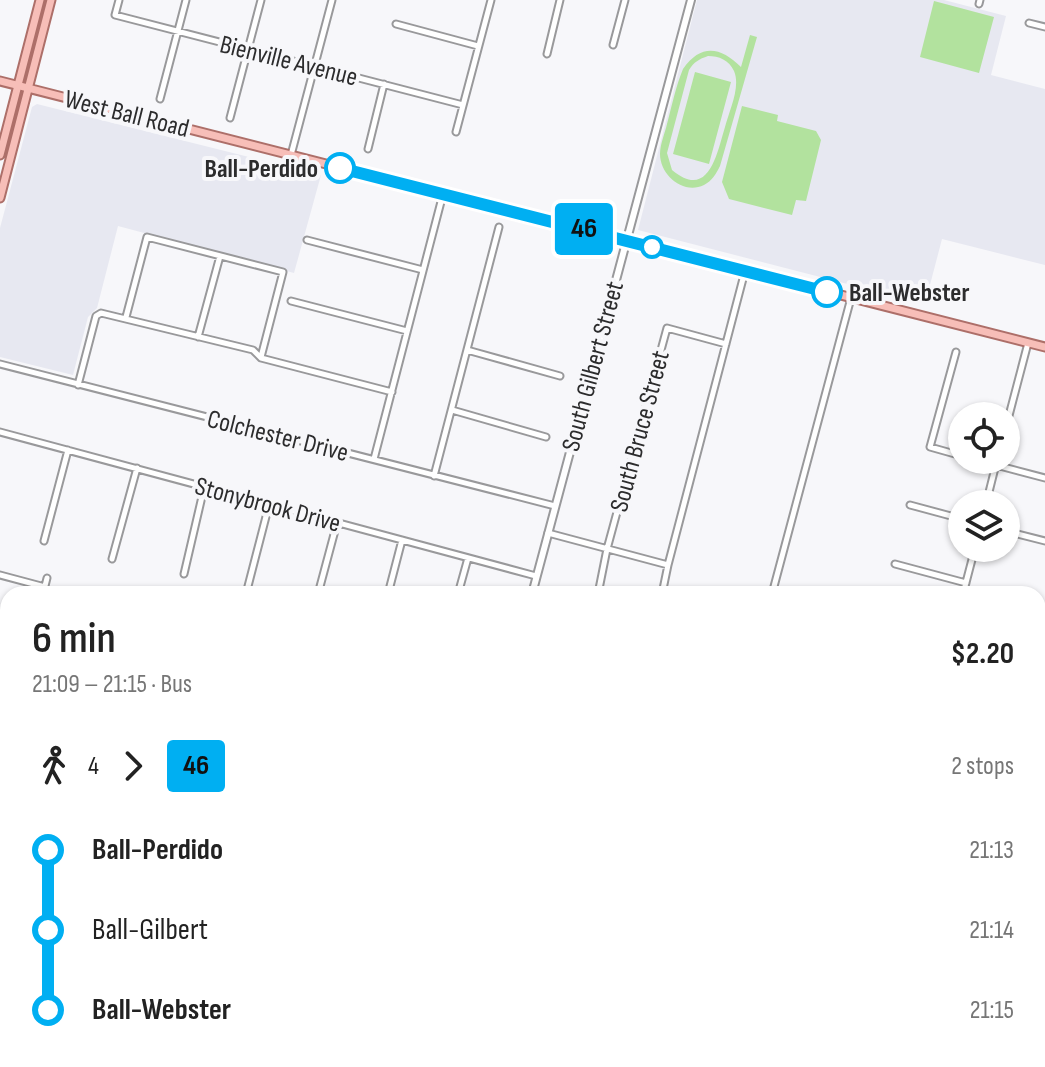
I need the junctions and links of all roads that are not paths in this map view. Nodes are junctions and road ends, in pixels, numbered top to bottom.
1 (40, 0) edge
2 (51, 0) edge
3 (119, 0) edge
4 (186, 0) edge
5 (261, 0) edge
6 (332, 0) edge
7 (491, 0) edge
8 (560, 0) edge
9 (625, 0) edge
10 (691, 0) edge
11 (1029, 23) dead end
12 (396, 24) dead end
13 (1045, 27) edge
14 (178, 31) junction
15 (613, 45) dead end
16 (478, 46) junction
17 (248, 49) junction
18 (547, 54) dead end
19 (315, 65) junction
20 (0, 81) edge
21 (384, 84) junction
22 (18, 86) junction
23 (28, 88) junction
24 (160, 99) dead end
25 (463, 105) junction
26 (230, 118) dead end
27 (456, 132) dead end
28 (368, 149) dead end
29 (0, 155) edge
30 (291, 155) junction
31 (443, 194) junction
32 (0, 198) edge
33 (499, 227) dead end
34 (307, 240) dead end
35 (626, 240) junction
36 (220, 256) junction
37 (423, 270) junction
38 (745, 271) junction
39 (851, 298) junction
40 (291, 301) dead end
41 (126, 317) junction
42 (407, 331) junction
43 (198, 337) junction
44 (1028, 343) junction
45 (726, 344) junction
46 (1045, 347) edge
47 (467, 350) junction
48 (956, 352) dead end
49 (261, 358) junction
50 (0, 364) edge
51 (560, 376) dead end
52 (78, 385) junction
53 (392, 392) junction
54 (1013, 402) edge
55 (452, 410) junction
56 (0, 432) edge
57 (546, 437) dead end
58 (68, 450) junction
59 (948, 452) edge
60 (374, 459) junction
61 (137, 468) junction
62 (1020, 470) edge
63 (434, 476) junction
64 (1045, 478) edge
65 (204, 488) junction
66 (269, 505) junction
67 (910, 505) dead end
68 (555, 506) junction
69 (948, 515) edge
70 (337, 523) junction
71 (548, 533) junction
72 (1020, 535) edge
73 (402, 540) junction
74 (44, 541) dead end
75 (1045, 541) edge
76 (607, 549) junction
77 (468, 558) junction
78 (112, 559) dead end
79 (971, 562) edge
80 (895, 564) dead end
81 (668, 565) junction
82 (184, 574) dead end
83 (0, 575) edge
84 (536, 576) junction
85 (47, 578) dead end
86 (966, 583) junction
87 (30, 586) edge
88 (45, 586) edge
89 (248, 586) edge
90 (320, 586) edge
91 (390, 586) edge
92 (460, 586) edge
93 (534, 586) edge
94 (600, 586) edge
95 (664, 586) edge
96 (774, 586) edge
97 (965, 586) edge

1 - 22 main road
2 - 23 main road
3 - 14 street, Bienville Avenue
4 - 14 street
5 - 17 street
6 - 19 street
7 - 16 street
8 - 18 street
9 - 15 street
10 - 35 street, South Gilbert Street
11 - 13 street
12 - 16 street
14 - 17 street, Bienville Avenue
14 - 24 street
16 - 25 street
17 - 19 street, Bienville Avenue
17 - 26 street
19 - 21 street, Bienville Avenue
19 - 30 street
20 - 22 main road, West Ball Road
21 - 25 street, Bienville Avenue
21 - 28 street
22 - 23 main road, West Ball Road
22 - 29 main road
23 - 30 main road, West Ball Road
23 - 32 main road
25 - 27 street
30 - 31 main road, West Ball Road
31 - 35 main road, West Ball Road
31 - 37 street
33 - 47 street
34 - 37 street
35 - 38 main road, West Ball Road
35 - 68 street, South Gilbert Street
36 - 41 street
36 - 43 street
36 - 49 street
37 - 42 street
38 - 39 main road, West Ball Road
38 - 45 street
39 - 44 main road, West Ball Road
39 - 96 street
40 - 42 street
41 - 43 street
41 - 52 street
42 - 53 street
43 - 49 street
44 - 46 main road, West Ball Road
44 - 54 street
45 - 76 street, South Bruce Street
45 - 81 street
47 - 51 street
47 - 55 street
48 - 59 street
49 - 53 street
50 - 52 street, Colchester Drive
52 - 60 street, Colchester Drive
53 - 60 street
55 - 57 street
55 - 63 street
56 - 58 street, Stonybrook Drive
58 - 61 street, Stonybrook Drive
58 - 74 street
60 - 63 street, Colchester Drive
61 - 65 street, Stonybrook Drive
61 - 78 street
62 - 64 street
63 - 68 street, Colchester Drive
65 - 66 street, Stonybrook Drive
65 - 82 street
66 - 70 street, Stonybrook Drive
66 - 89 street
67 - 69 street
68 - 71 street, South Gilbert Street
70 - 73 street, Stonybrook Drive
70 - 90 street
71 - 76 street
71 - 84 street, South Gilbert Street
72 - 75 street
73 - 77 street, Stonybrook Drive
73 - 91 street
76 - 81 street
76 - 94 street, South Bruce Street
77 - 84 street, Stonybrook Drive
77 - 92 street
79 - 86 street
80 - 86 street
81 - 95 street
83 - 87 street
84 - 93 street, South Gilbert Street
85 - 88 street
86 - 97 street

